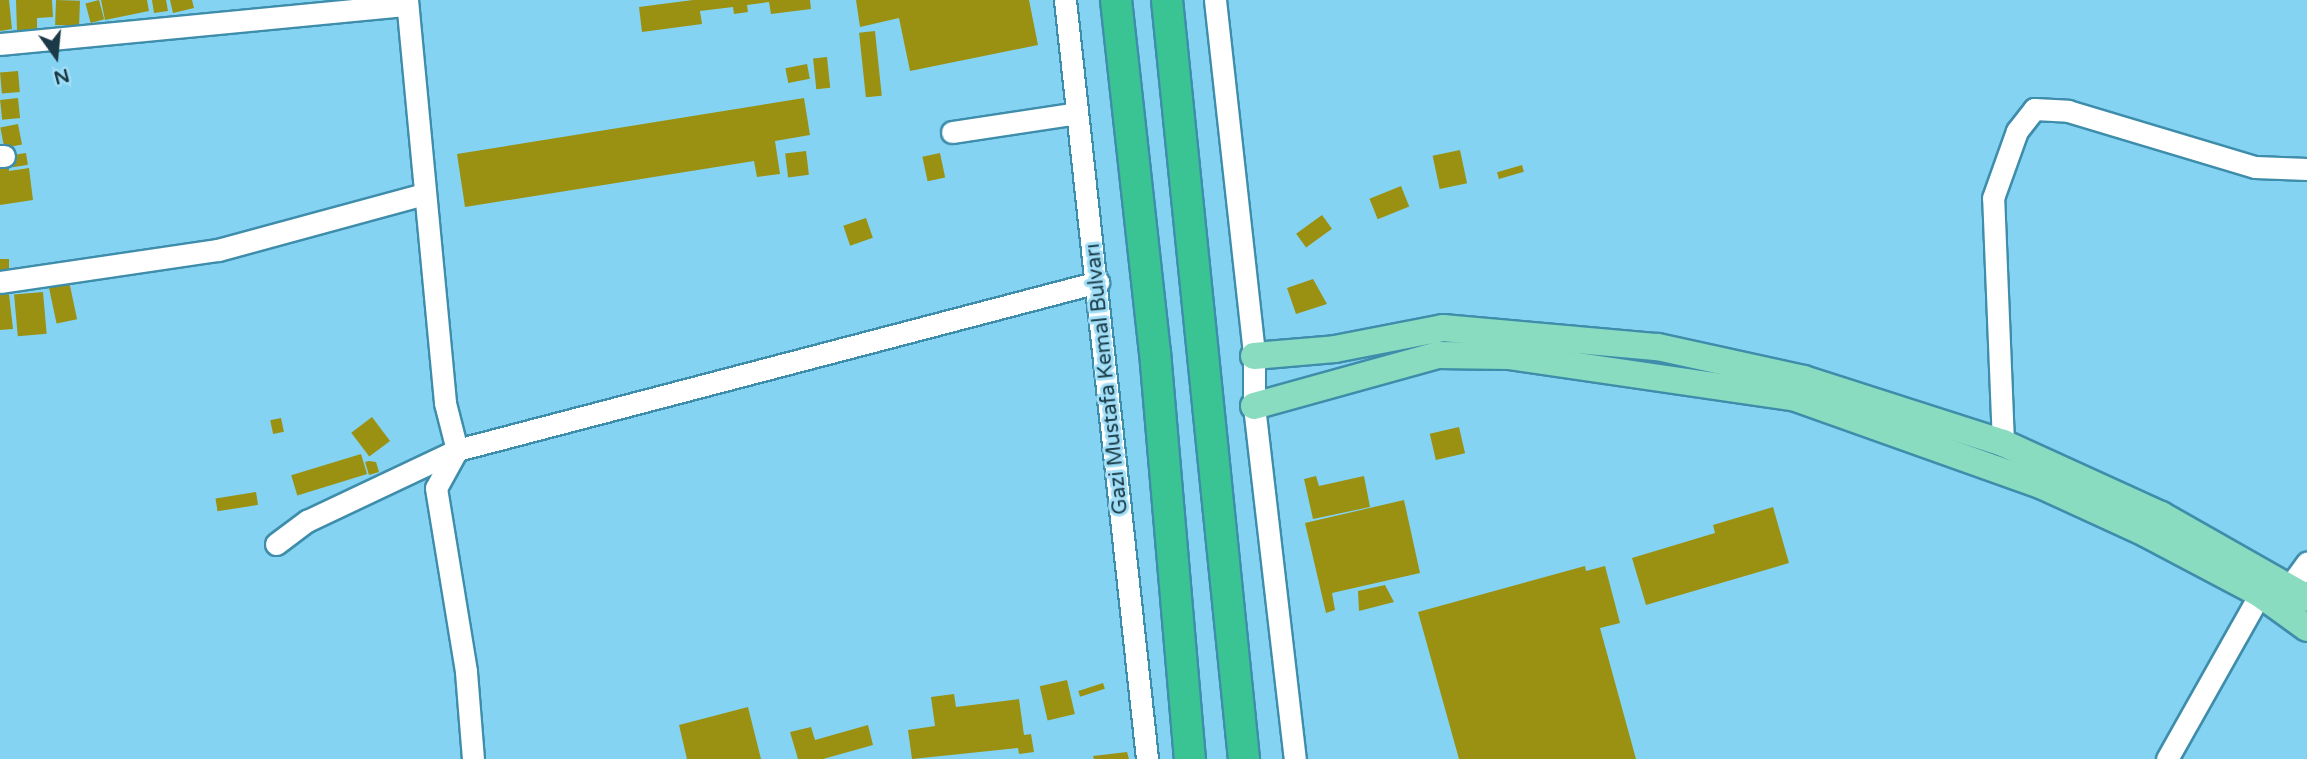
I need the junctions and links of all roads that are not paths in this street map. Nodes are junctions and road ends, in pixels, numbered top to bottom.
1 (1065, 0) edge
2 (1116, 0) edge
3 (1167, 0) edge
4 (1215, 0) edge
5 (407, 2) edge
6 (0, 44) edge
7 (1077, 113) junction
8 (952, 132) dead end
9 (2307, 169) edge
10 (424, 194) junction
11 (0, 282) edge
12 (1098, 282) junction
13 (1254, 356) junction
14 (1254, 407) junction
15 (2003, 443) junction
16 (457, 450) junction
17 (276, 544) dead end
18 (2307, 563) edge
19 (2299, 592) edge
20 (2260, 594) junction
21 (2307, 628) edge
22 (473, 759) edge
23 (1147, 759) edge
24 (1189, 759) edge
25 (1244, 759) edge
26 (1295, 759) edge
27 (2167, 759) edge

1 - 7 street, Gazi Mustafa Kemal Bulvarı
2 - 24 highway
3 - 25 highway
4 - 13 street
5 - 6 street
5 - 10 street
7 - 8 street
7 - 12 street, Gazi Mustafa Kemal Bulvarı
9 - 15 street
10 - 11 street
10 - 16 street
12 - 16 street
12 - 23 street, Gazi Mustafa Kemal Bulvarı
13 - 14 street
13 - 15 main road
14 - 20 main road
14 - 26 street
15 - 19 main road
16 - 17 street
16 - 22 street
18 - 19 street
20 - 21 main road
20 - 27 street

